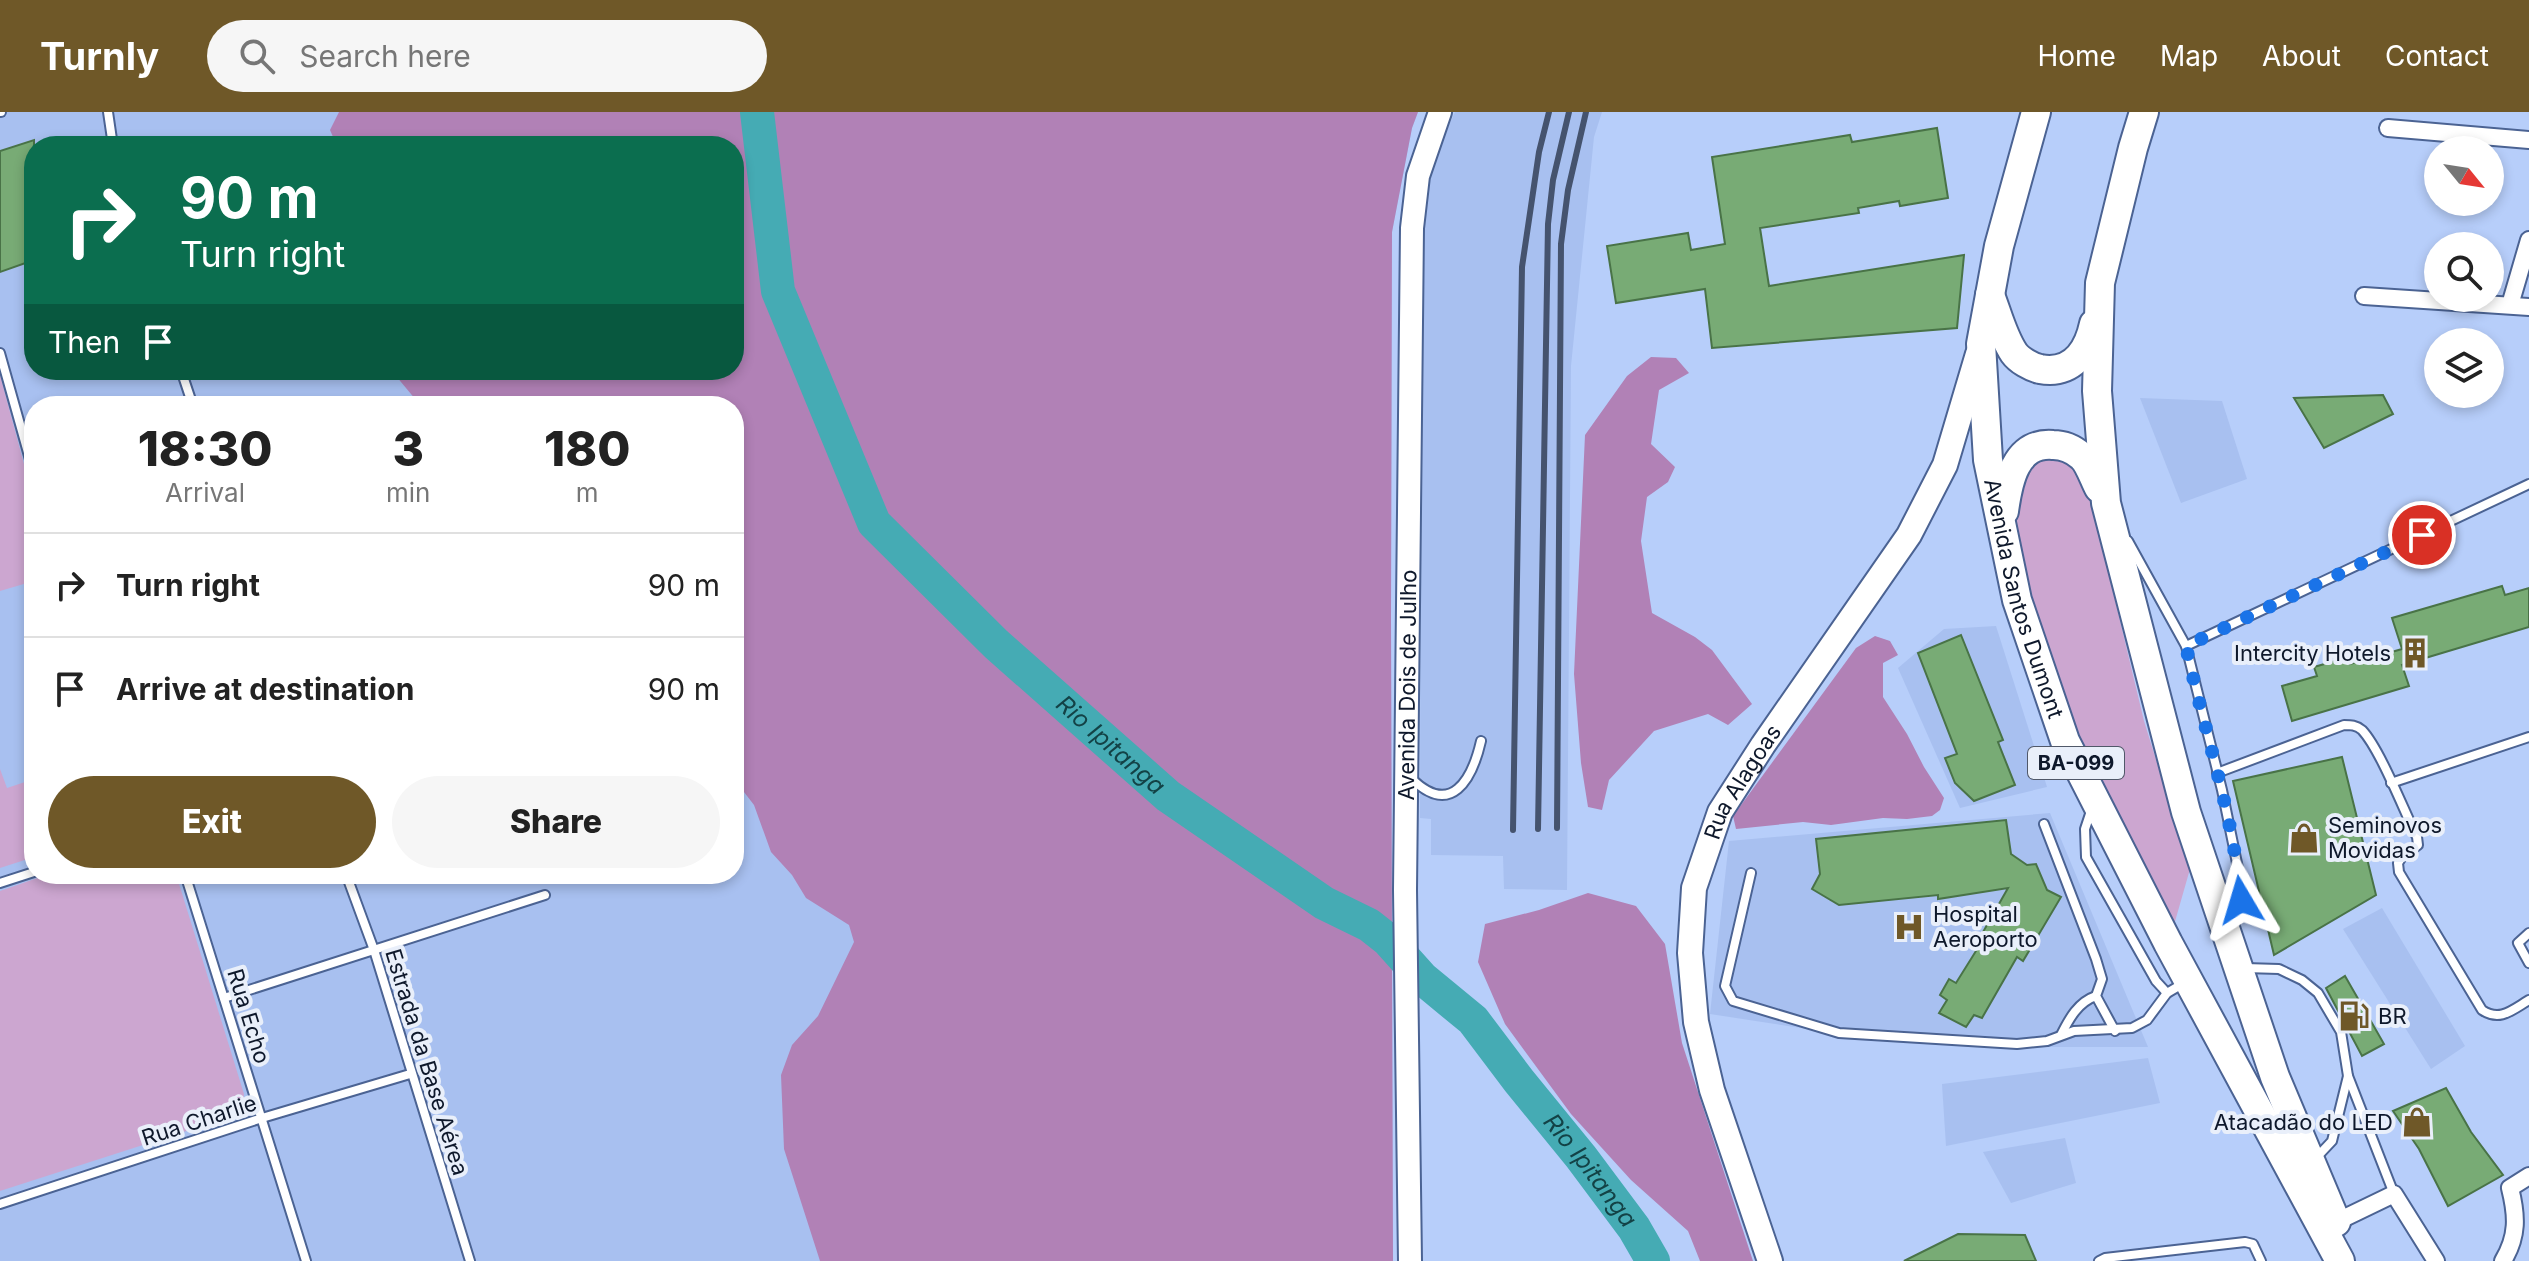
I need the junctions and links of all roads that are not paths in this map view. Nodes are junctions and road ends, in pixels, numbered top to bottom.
1 (108, 112) edge
2 (1440, 112) edge
3 (2036, 112) edge
4 (2144, 112) edge
5 (2388, 128) dead end
6 (112, 136) edge
7 (2529, 140) edge
8 (2529, 240) edge
9 (2100, 283) junction
10 (1989, 295) junction
11 (2364, 296) dead end
12 (2510, 305) junction
13 (2529, 307) edge
14 (1981, 344) junction
15 (0, 353) edge
16 (24, 438) edge
17 (2529, 484) edge
18 (2106, 503) junction
19 (2003, 532) junction
20 (2186, 646) junction
21 (2529, 737) edge
22 (1481, 741) dead end
23 (1405, 773) junction
24 (2217, 773) junction
25 (2391, 783) junction
26 (2044, 824) dead end
27 (1751, 873) dead end
28 (24, 875) edge
29 (0, 883) edge
30 (188, 884) edge
31 (350, 884) edge
32 (545, 895) dead end
33 (2529, 933) edge
34 (374, 950) junction
35 (2234, 955) junction
36 (2529, 963) edge
37 (2178, 986) junction
38 (2096, 996) junction
39 (224, 998) junction
40 (2529, 1000) edge
41 (2115, 1031) junction
42 (2060, 1036) junction
43 (410, 1074) junction
44 (2348, 1076) junction
45 (262, 1118) junction
46 (2311, 1162) junction
47 (2529, 1176) edge
48 (2394, 1194) junction
49 (0, 1204) edge
50 (2336, 1222) junction
51 (306, 1261) edge
52 (470, 1261) edge
53 (1410, 1261) edge
54 (1770, 1261) edge
55 (2099, 1261) edge
56 (2261, 1261) edge
57 (2343, 1261) edge
58 (2436, 1261) edge
59 (2503, 1261) edge

1 - 6 lane
2 - 23 street, Avenida Dois de Julho
3 - 10 highway, Avenida Santos Dumont / BA-099
4 - 9 highway, Avenida Santos Dumont / BA-099
5 - 7 street
8 - 12 street
9 - 10 highway
9 - 18 highway, Avenida Santos Dumont / BA-099
10 - 14 highway, Avenida Santos Dumont / BA-099
11 - 12 street
12 - 13 street
14 - 19 highway, Avenida Santos Dumont / BA-099
14 - 54 main road, Rua Alagoas
15 - 16 lane
17 - 20 lane
18 - 19 highway
18 - 20 lane
18 - 35 highway, Avenida Santos Dumont / BA-099
19 - 37 highway, Avenida Santos Dumont / BA-099
20 - 24 lane
21 - 25 lane
22 - 23 lane
23 - 53 street, Avenida Dois de Julho
24 - 25 lane
24 - 35 lane
25 - 40 lane
26 - 38 lane
27 - 42 lane
28 - 29 lane
30 - 39 lane, Rua Echo
31 - 34 lane, Estrada da Base Aérea
32 - 34 lane
33 - 36 lane
34 - 39 lane
34 - 43 lane, Estrada da Base Aérea
35 - 44 lane
35 - 46 highway, Avenida Santos Dumont / BA-099
37 - 41 lane
37 - 57 highway, Avenida Santos Dumont / BA-099
38 - 41 lane
38 - 42 lane
39 - 45 lane, Rua Echo
41 - 42 lane
43 - 45 lane, Rua Charlie
43 - 52 lane, Estrada da Base Aérea
44 - 46 lane
44 - 48 lane
45 - 49 lane, Rua Charlie
45 - 51 lane, Rua Echo
46 - 50 highway, Avenida Santos Dumont / BA-099
47 - 59 street
48 - 50 street
48 - 58 street
50 - 57 highway, Avenida Santos Dumont / BA-099
55 - 56 lane

